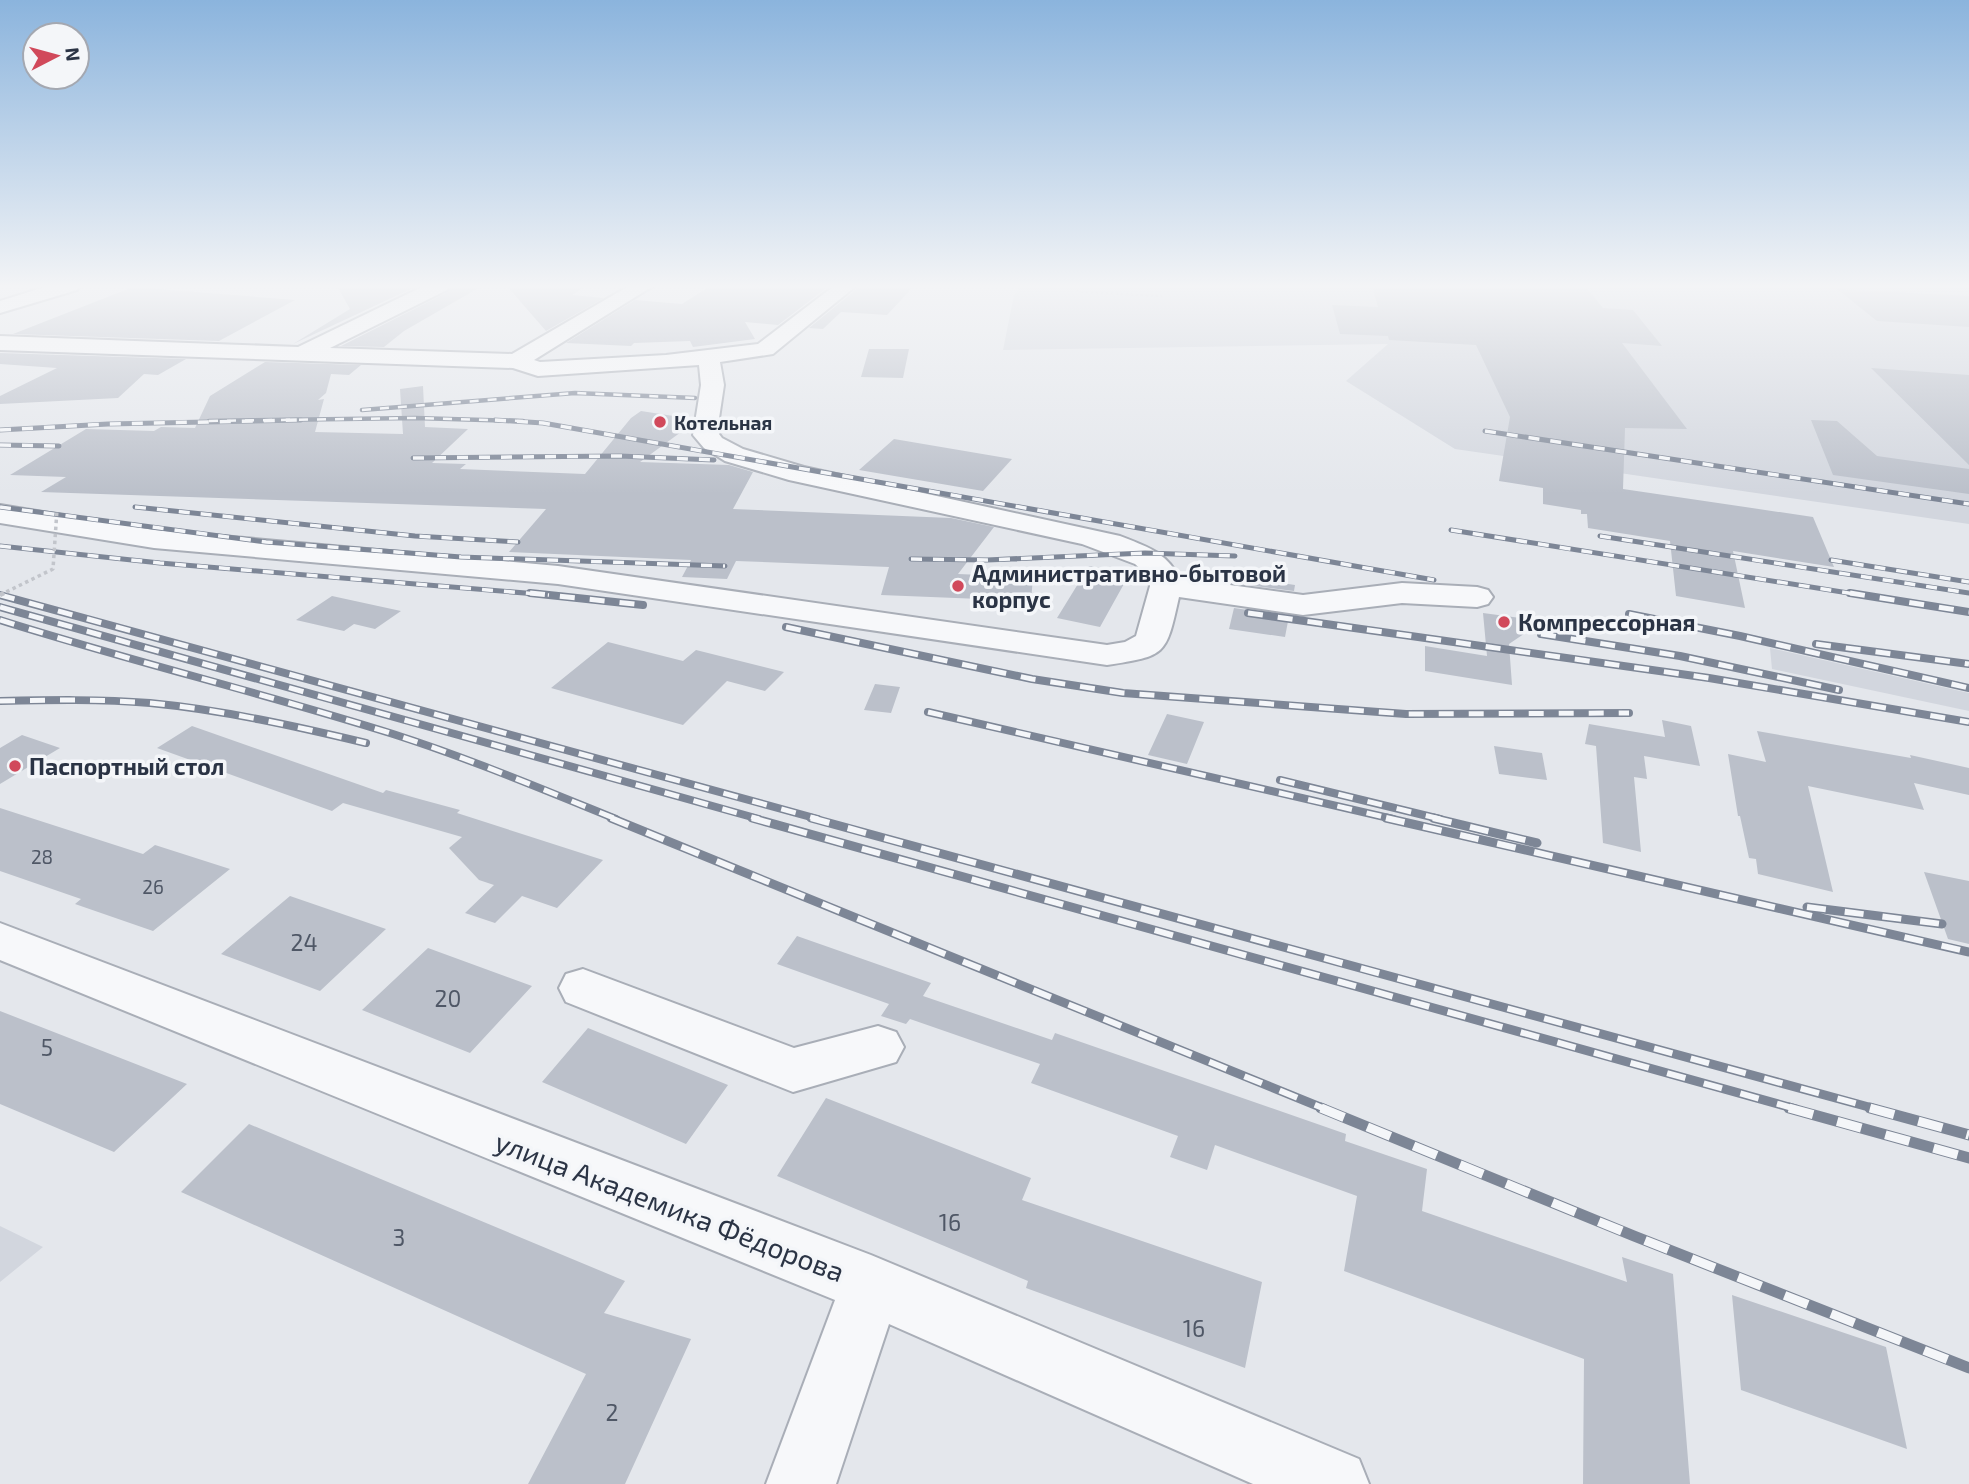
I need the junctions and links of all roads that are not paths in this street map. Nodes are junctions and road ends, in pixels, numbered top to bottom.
1 (340, 355) edge
2 (526, 355) edge
3 (724, 355) edge
4 (706, 358) junction
5 (516, 361) junction
6 (0, 513) edge
7 (1166, 586) junction
8 (1477, 597) dead end
9 (0, 941) edge
10 (583, 988) dead end
11 (878, 1047) dead end
12 (871, 1285) junction
13 (800, 1484) edge
14 (1334, 1484) edge

1 - 5 street
2 - 5 street
3 - 4 street
4 - 5 street
4 - 7 street
6 - 7 street
7 - 8 street
9 - 12 street, улица Академика Фёдорова
10 - 11 street
12 - 13 street
12 - 14 street, улица Академика Фёдорова

